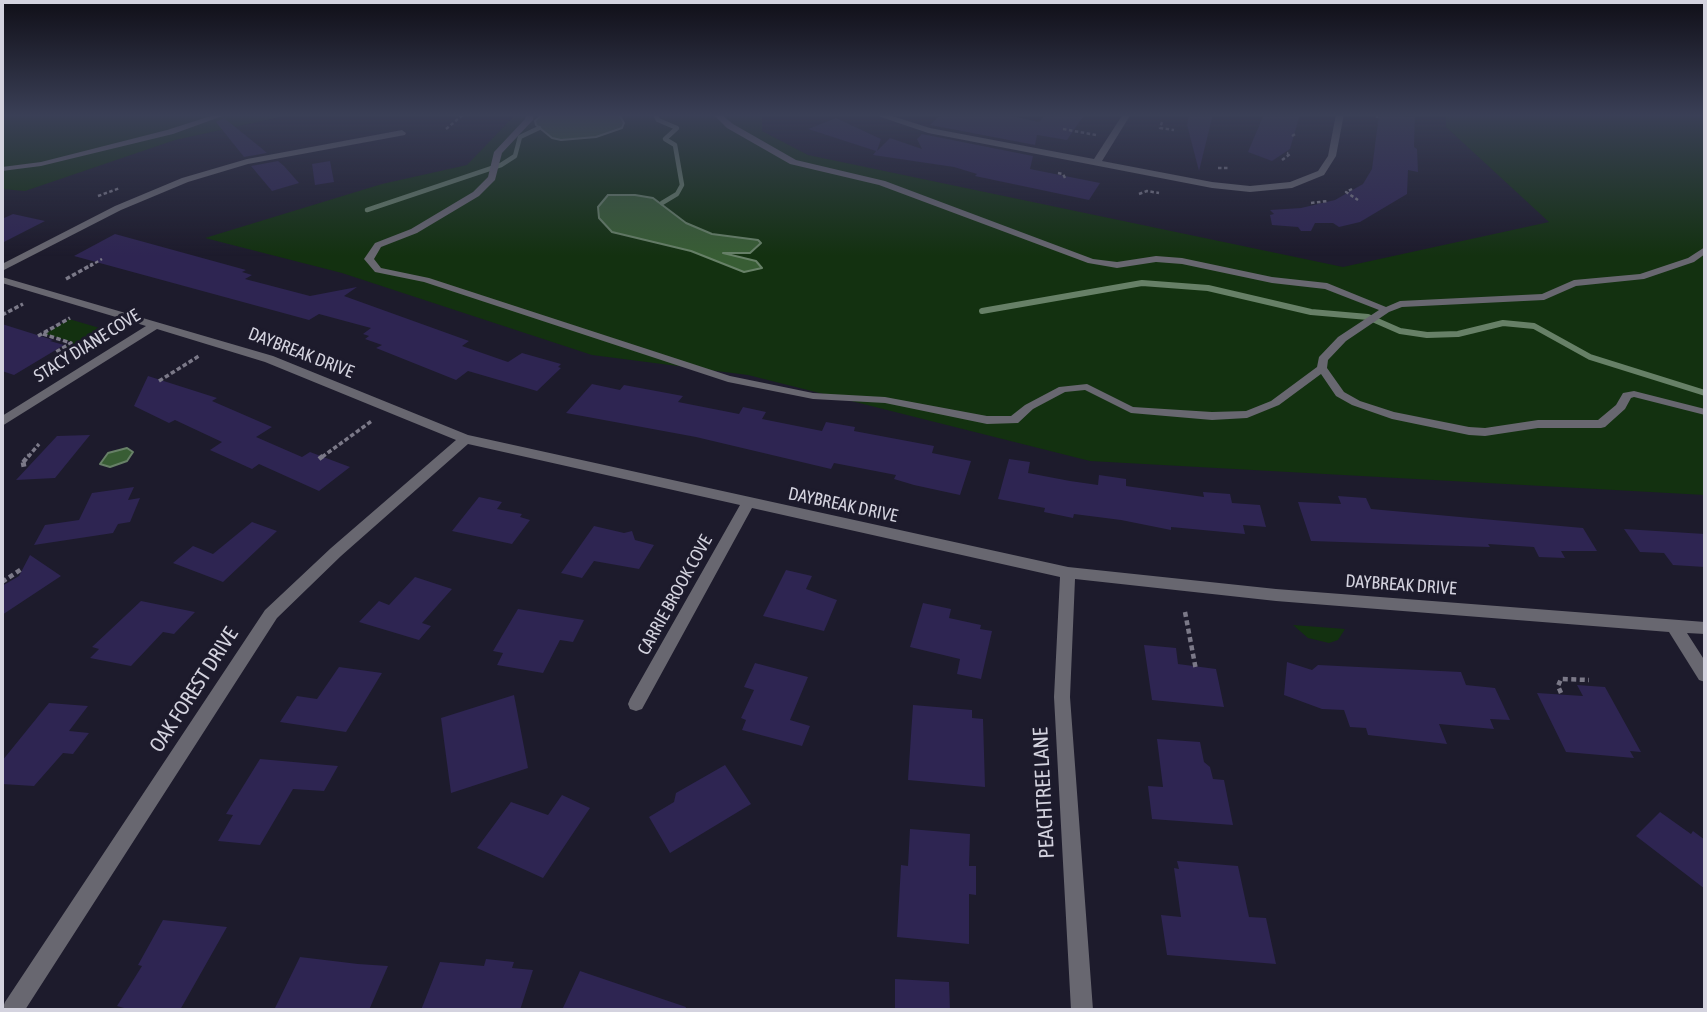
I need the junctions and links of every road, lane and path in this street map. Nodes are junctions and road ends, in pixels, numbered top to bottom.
1 (52, 161) edge
2 (251, 161) edge
3 (496, 161) edge
4 (792, 161) edge
5 (1087, 161) edge
6 (1329, 161) edge
7 (1096, 163) joint
8 (2, 169) edge
9 (1052, 172) dead end
10 (1066, 180) dead end
11 (120, 188) dead end
12 (1352, 189) dead end
13 (1139, 194) dead end
14 (1159, 194) dead end
15 (98, 196) dead end
16 (1358, 200) dead end
17 (1328, 201) dead end
18 (1311, 204) dead end
19 (1705, 250) edge
20 (102, 259) dead end
21 (2, 268) edge
22 (66, 279) dead end
23 (2, 280) edge
24 (23, 304) dead end
25 (1386, 310) junction
26 (2, 315) edge
27 (71, 318) dead end
28 (156, 325) junction
29 (56, 352) dead end
30 (199, 356) dead end
31 (1322, 368) junction
32 (159, 382) dead end
33 (1705, 411) edge
34 (373, 419) dead end
35 (2, 422) edge
36 (464, 439) junction
37 (39, 444) dead end
38 (319, 459) dead end
39 (26, 464) dead end
40 (747, 504) junction
41 (23, 568) dead end
42 (1068, 573) junction
43 (2, 582) edge
44 (1185, 612) dead end
45 (1674, 626) junction
46 (1705, 628) edge
47 (1196, 670) dead end
48 (1705, 675) edge
49 (1589, 680) dead end
50 (1561, 693) dead end
51 (636, 704) dead end
52 (13, 1010) edge
53 (1082, 1010) edge

1 - 8 lane
2 - 21 street
3 - 31 lane
4 - 25 lane
5 - 7 street
6 - 7 street
9 - 10 path
11 - 15 path
12 - 16 path
13 - 14 path
17 - 18 path
19 - 25 lane
20 - 22 path
23 - 28 street, DAYBREAK DRIVE
24 - 26 path
25 - 31 lane
27 - 29 path
28 - 35 street, STACY DIANE COVE
28 - 36 street, DAYBREAK DRIVE
30 - 32 path
31 - 33 lane
34 - 38 path
36 - 40 street, DAYBREAK DRIVE
36 - 52 street, OAK FOREST DRIVE
37 - 39 path
40 - 42 street, DAYBREAK DRIVE
40 - 51 street, CARRIE BROOK COVE
41 - 43 path
42 - 45 street, DAYBREAK DRIVE
42 - 53 street, PEACHTREE LANE
44 - 47 path
45 - 46 street, DAYBREAK DRIVE
45 - 48 street
49 - 50 path

